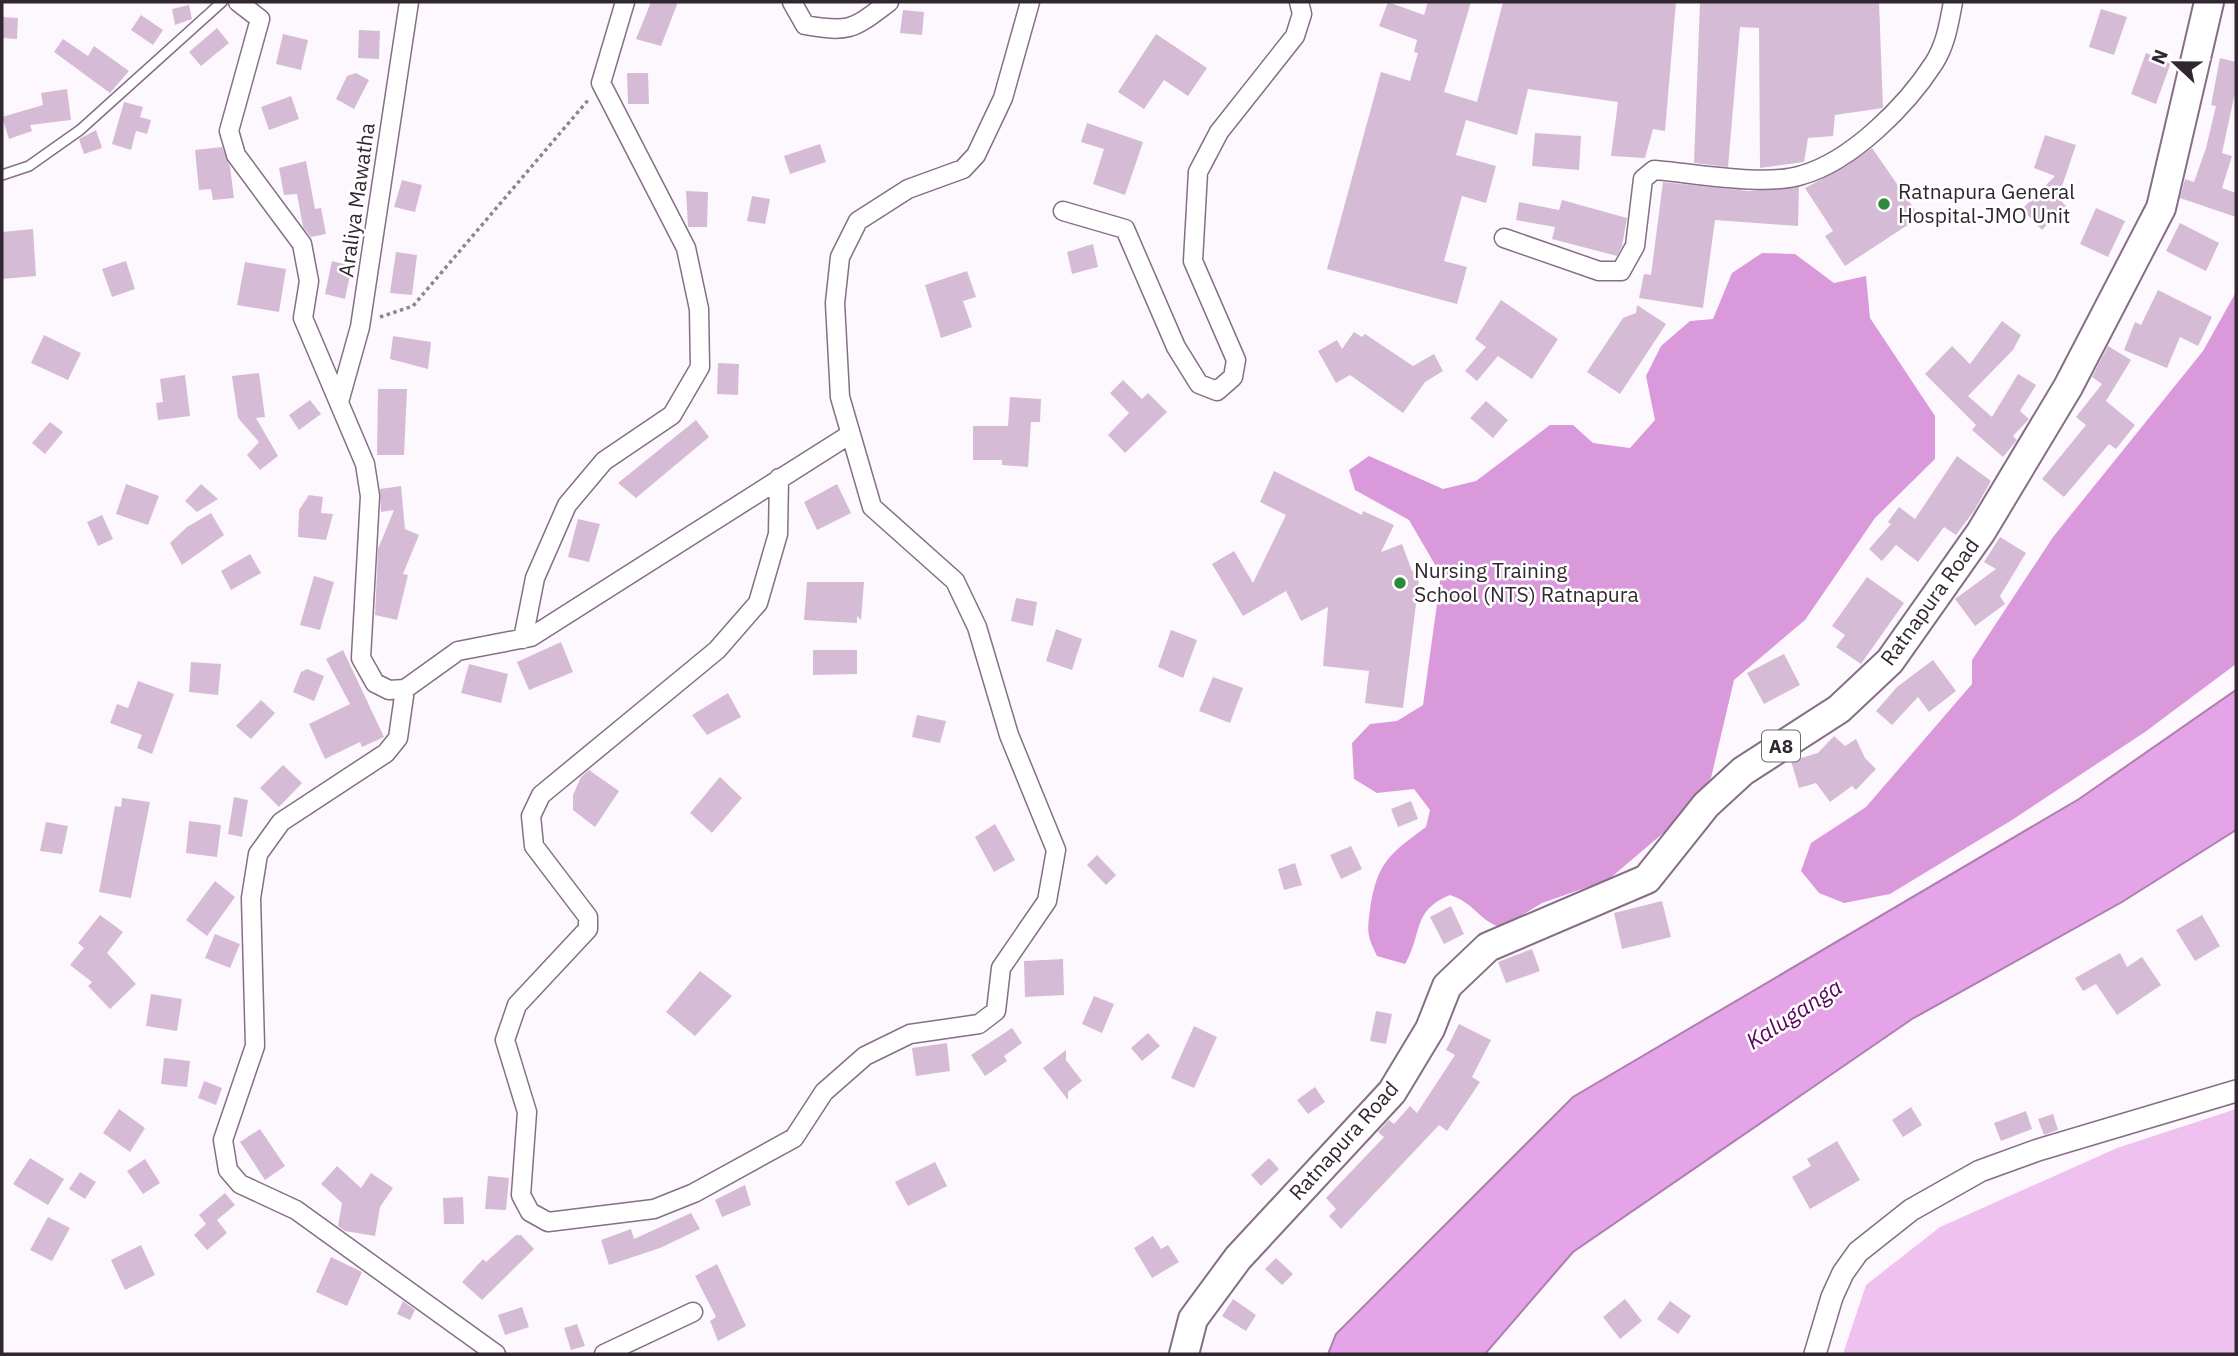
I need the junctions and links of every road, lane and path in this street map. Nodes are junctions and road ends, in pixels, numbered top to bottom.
1 (222, 2) edge
2 (238, 2) edge
3 (409, 2) edge
4 (625, 2) edge
5 (792, 2) edge
6 (889, 2) edge
7 (1030, 2) edge
8 (1299, 2) edge
9 (1953, 2) edge
10 (2209, 2) edge
11 (262, 11) edge
12 (601, 83) junction
13 (2, 175) edge
14 (1063, 211) dead end
15 (1504, 238) dead end
16 (360, 327) junction
17 (339, 402) junction
18 (849, 435) junction
19 (779, 478) junction
20 (523, 639) junction
21 (405, 688) junction
22 (2236, 1091) edge
23 (693, 1312) dead end
24 (496, 1354) edge
25 (604, 1354) edge
26 (1184, 1354) edge
27 (1815, 1354) edge

1 - 13 lane
2 - 11 street
3 - 16 street, Araliya Mawatha
4 - 12 street
5 - 6 street
7 - 18 street
8 - 14 street
9 - 15 street
10 - 26 highway, Ratnapura Road / A8
11 - 17 street
12 - 16 path
12 - 20 street
16 - 17 street, Araliya Mawatha
17 - 21 street
18 - 19 street
18 - 19 street
19 - 20 street
20 - 21 street
21 - 24 street
22 - 27 street
23 - 25 street

